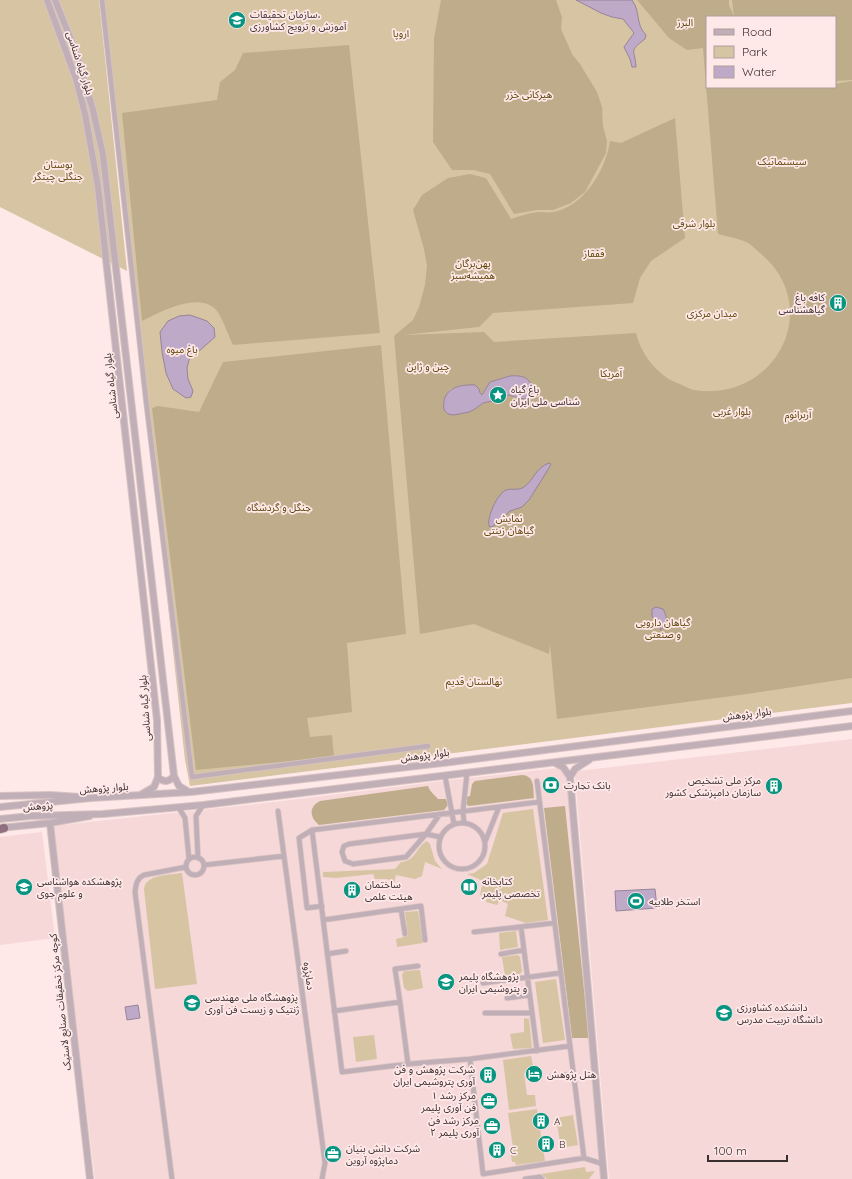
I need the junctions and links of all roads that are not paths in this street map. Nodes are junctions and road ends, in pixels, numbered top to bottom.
1 (47, 0) edge
2 (55, 0) edge
3 (102, 0) edge
4 (852, 711) edge
5 (852, 726) edge
6 (428, 746) dead end
7 (592, 758) junction
8 (554, 762) junction
9 (467, 773) junction
10 (174, 776) junction
11 (445, 776) junction
12 (158, 777) junction
13 (570, 777) junction
14 (537, 781) dead end
15 (191, 792) junction
16 (0, 796) edge
17 (136, 796) junction
18 (91, 798) junction
19 (539, 802) junction
20 (203, 805) junction
21 (0, 807) edge
22 (499, 807) junction
23 (179, 808) junction
24 (278, 811) dead end
25 (464, 811) junction
26 (452, 812) junction
27 (103, 814) junction
28 (440, 814) junction
29 (0, 819) edge
30 (50, 823) junction
31 (464, 823) junction
32 (454, 824) junction
33 (2, 828) edge
34 (312, 830) junction
35 (426, 834) junction
36 (440, 837) junction
37 (485, 842) junction
38 (284, 856) junction
39 (198, 858) junction
40 (190, 859) junction
41 (204, 865) junction
42 (186, 867) junction
43 (322, 906) junction
44 (401, 909) junction
45 (323, 920) junction
46 (554, 923) junction
47 (521, 927) junction
48 (474, 932) dead end
49 (405, 934) dead end
50 (426, 940) dead end
51 (524, 950) junction
52 (346, 951) dead end
53 (327, 954) junction
54 (501, 954) dead end
55 (418, 966) dead end
56 (560, 973) junction
57 (528, 977) junction
58 (483, 983) dead end
59 (530, 995) junction
60 (507, 998) dead end
61 (400, 1002) junction
62 (334, 1011) junction
63 (485, 1013) dead end
64 (532, 1013) junction
65 (570, 1046) junction
66 (537, 1050) junction
67 (470, 1059) junction
68 (408, 1064) junction
69 (573, 1074) junction
70 (550, 1077) dead end
71 (584, 1158) junction
72 (603, 1164) junction
73 (604, 1178) edge
74 (90, 1179) edge
75 (172, 1179) edge
76 (322, 1179) edge
77 (525, 1179) edge
78 (542, 1179) edge

1 - 12 street, بلوار گیاه شناسی
2 - 10 street, بلوار گیاه شناسی
3 - 6 street
4 - 15 street, بلوار پژوهش
5 - 7 street
7 - 8 street
7 - 13 street
8 - 9 street
8 - 13 street
9 - 11 street
9 - 25 street
10 - 12 street
10 - 15 street
11 - 20 street
11 - 26 street
12 - 17 street
13 - 72 street
14 - 19 street
15 - 17 street, بلوار پژوهش
16 - 18 street
17 - 18 street, بلوار پژوهش
18 - 21 street, بلوار پژوهش
19 - 22 street
19 - 46 street
20 - 23 street
20 - 39 street
22 - 25 street
22 - 37 street
23 - 27 street
23 - 40 street
24 - 38 street, دماپژوه
25 - 26 street
25 - 31 street
26 - 28 street
26 - 32 street
27 - 29 street, پژوهش
27 - 30 street
28 - 34 street
28 - 35 street
30 - 33 street
30 - 74 street, کوچه مرکز تحقیقات صنایع لاستیک
31 - 32 street
31 - 37 street
32 - 36 street
34 - 43 street
34 - 43 street
35 - 35 street
35 - 36 street
36 - 37 street
38 - 41 street
38 - 76 street, دماپژوه
39 - 40 street
39 - 41 street
40 - 42 street
41 - 42 street
42 - 75 street
43 - 45 street
44 - 45 street
44 - 49 street
44 - 50 street
45 - 53 street
46 - 47 street
46 - 56 street
47 - 48 street
47 - 51 street
51 - 54 street
51 - 57 street
52 - 53 street
53 - 62 street
55 - 61 street
56 - 57 street
56 - 65 street
57 - 58 street
57 - 59 street
59 - 60 street
59 - 64 street
61 - 62 street
61 - 68 street
62 - 68 street
63 - 64 street
64 - 66 street
65 - 66 street
65 - 69 street
66 - 67 street
67 - 68 street
67 - 71 street
69 - 70 street
69 - 71 street
71 - 72 street
72 - 73 street
77 - 78 street

